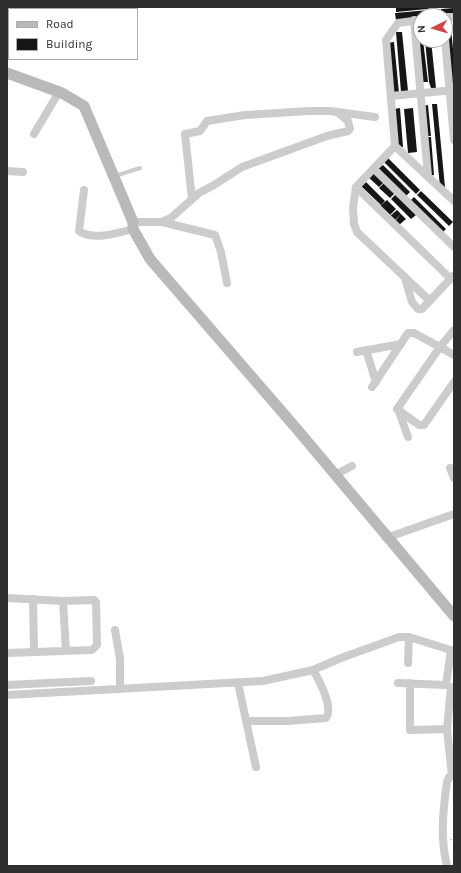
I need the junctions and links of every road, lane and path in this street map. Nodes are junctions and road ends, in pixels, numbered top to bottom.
1 (413, 21) edge
2 (419, 48) edge
3 (446, 48) edge
4 (7, 73) edge
5 (452, 90) edge
6 (59, 92) junction
7 (421, 93) junction
8 (391, 96) junction
9 (337, 112) junction
10 (375, 117) dead end
11 (34, 134) dead end
12 (454, 140) edge
13 (395, 146) junction
14 (140, 168) dead end
15 (374, 169) junction
16 (7, 171) edge
17 (23, 172) dead end
18 (428, 176) junction
19 (114, 177) junction
20 (356, 187) junction
21 (84, 190) dead end
22 (192, 198) junction
23 (454, 201) edge
24 (162, 222) junction
25 (133, 226) junction
26 (454, 247) edge
27 (405, 277) junction
28 (452, 278) edge
29 (227, 283) dead end
30 (430, 301) junction
31 (452, 335) edge
32 (401, 344) junction
33 (440, 347) junction
34 (366, 350) junction
35 (357, 352) dead end
36 (454, 355) edge
37 (454, 382) edge
38 (397, 408) junction
39 (408, 437) dead end
40 (352, 466) dead end
41 (450, 468) dead end
42 (335, 475) junction
43 (454, 478) edge
44 (454, 514) edge
45 (386, 538) junction
46 (7, 598) edge
47 (33, 599) junction
48 (64, 601) junction
49 (454, 616) edge
50 (115, 630) dead end
51 (409, 637) junction
52 (34, 651) junction
53 (66, 651) junction
54 (453, 651) edge
55 (7, 653) edge
56 (408, 663) dead end
57 (313, 670) junction
58 (91, 681) dead end
59 (238, 683) junction
60 (398, 683) dead end
61 (410, 683) junction
62 (7, 685) edge
63 (450, 686) edge
64 (120, 689) junction
65 (7, 695) edge
66 (247, 721) junction
67 (447, 729) junction
68 (256, 767) dead end
69 (453, 776) edge
70 (448, 866) edge

1 - 8 street
2 - 7 street
3 - 5 street
4 - 6 street
5 - 7 street
5 - 12 street
6 - 11 street
6 - 19 street
7 - 8 street
7 - 18 street
8 - 13 street
9 - 10 street
9 - 22 street
9 - 22 street
13 - 15 street
13 - 18 street
14 - 19 lane
15 - 20 street
15 - 26 street
16 - 17 street
18 - 23 street
19 - 25 street
20 - 27 street
20 - 28 street
21 - 25 street
22 - 24 street
24 - 25 street
24 - 29 street
25 - 42 street
27 - 30 street
27 - 30 street
28 - 30 street
31 - 33 street
32 - 33 street
32 - 34 street
32 - 34 street
33 - 36 street
33 - 38 street
34 - 35 street
37 - 38 street
38 - 39 street
40 - 42 street
41 - 43 street
42 - 45 street
44 - 45 street
45 - 49 street
46 - 47 street
47 - 48 street
47 - 52 street
48 - 53 street
48 - 53 street
50 - 64 street
51 - 54 street
51 - 56 street
51 - 57 street
52 - 53 street
52 - 55 street
54 - 63 street
57 - 59 street
57 - 66 street
58 - 62 street
59 - 64 street
59 - 66 street
60 - 61 street
61 - 63 street
61 - 67 street
63 - 67 street
64 - 65 street
66 - 68 street
67 - 69 street
69 - 70 street

